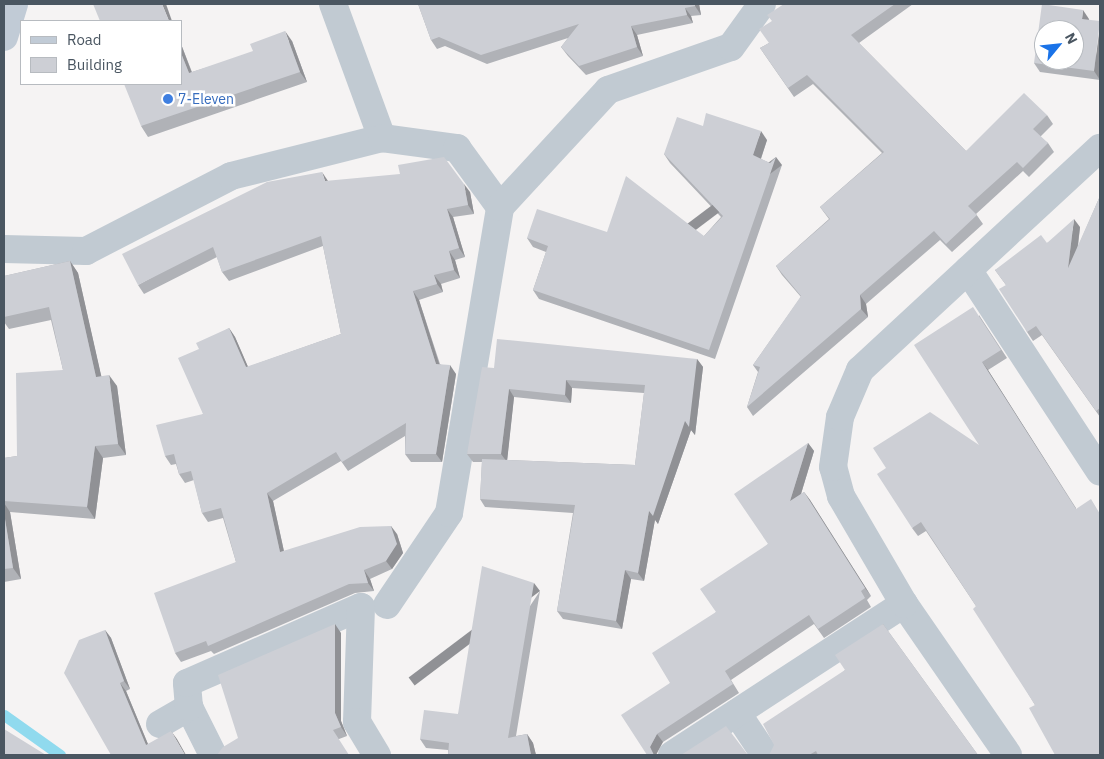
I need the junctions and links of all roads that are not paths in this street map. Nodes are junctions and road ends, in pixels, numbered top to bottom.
1 (14, 4) edge
2 (333, 4) edge
3 (762, 4) edge
4 (4, 37) edge
5 (382, 138) junction
6 (1100, 148) edge
7 (500, 207) junction
8 (4, 249) edge
9 (968, 270) junction
10 (1097, 458) edge
11 (904, 604) junction
12 (388, 605) dead end
13 (189, 707) junction
14 (737, 713) junction
15 (160, 724) dead end
16 (213, 755) edge
17 (378, 755) edge
18 (672, 755) edge
19 (765, 755) edge
20 (1008, 755) edge

1 - 4 street
2 - 5 street
3 - 7 street
5 - 7 street
5 - 8 street
6 - 9 street
7 - 12 street
9 - 10 street
9 - 11 street
11 - 14 street
11 - 20 street
13 - 15 street
13 - 16 street
13 - 17 street
14 - 18 street
14 - 19 street

